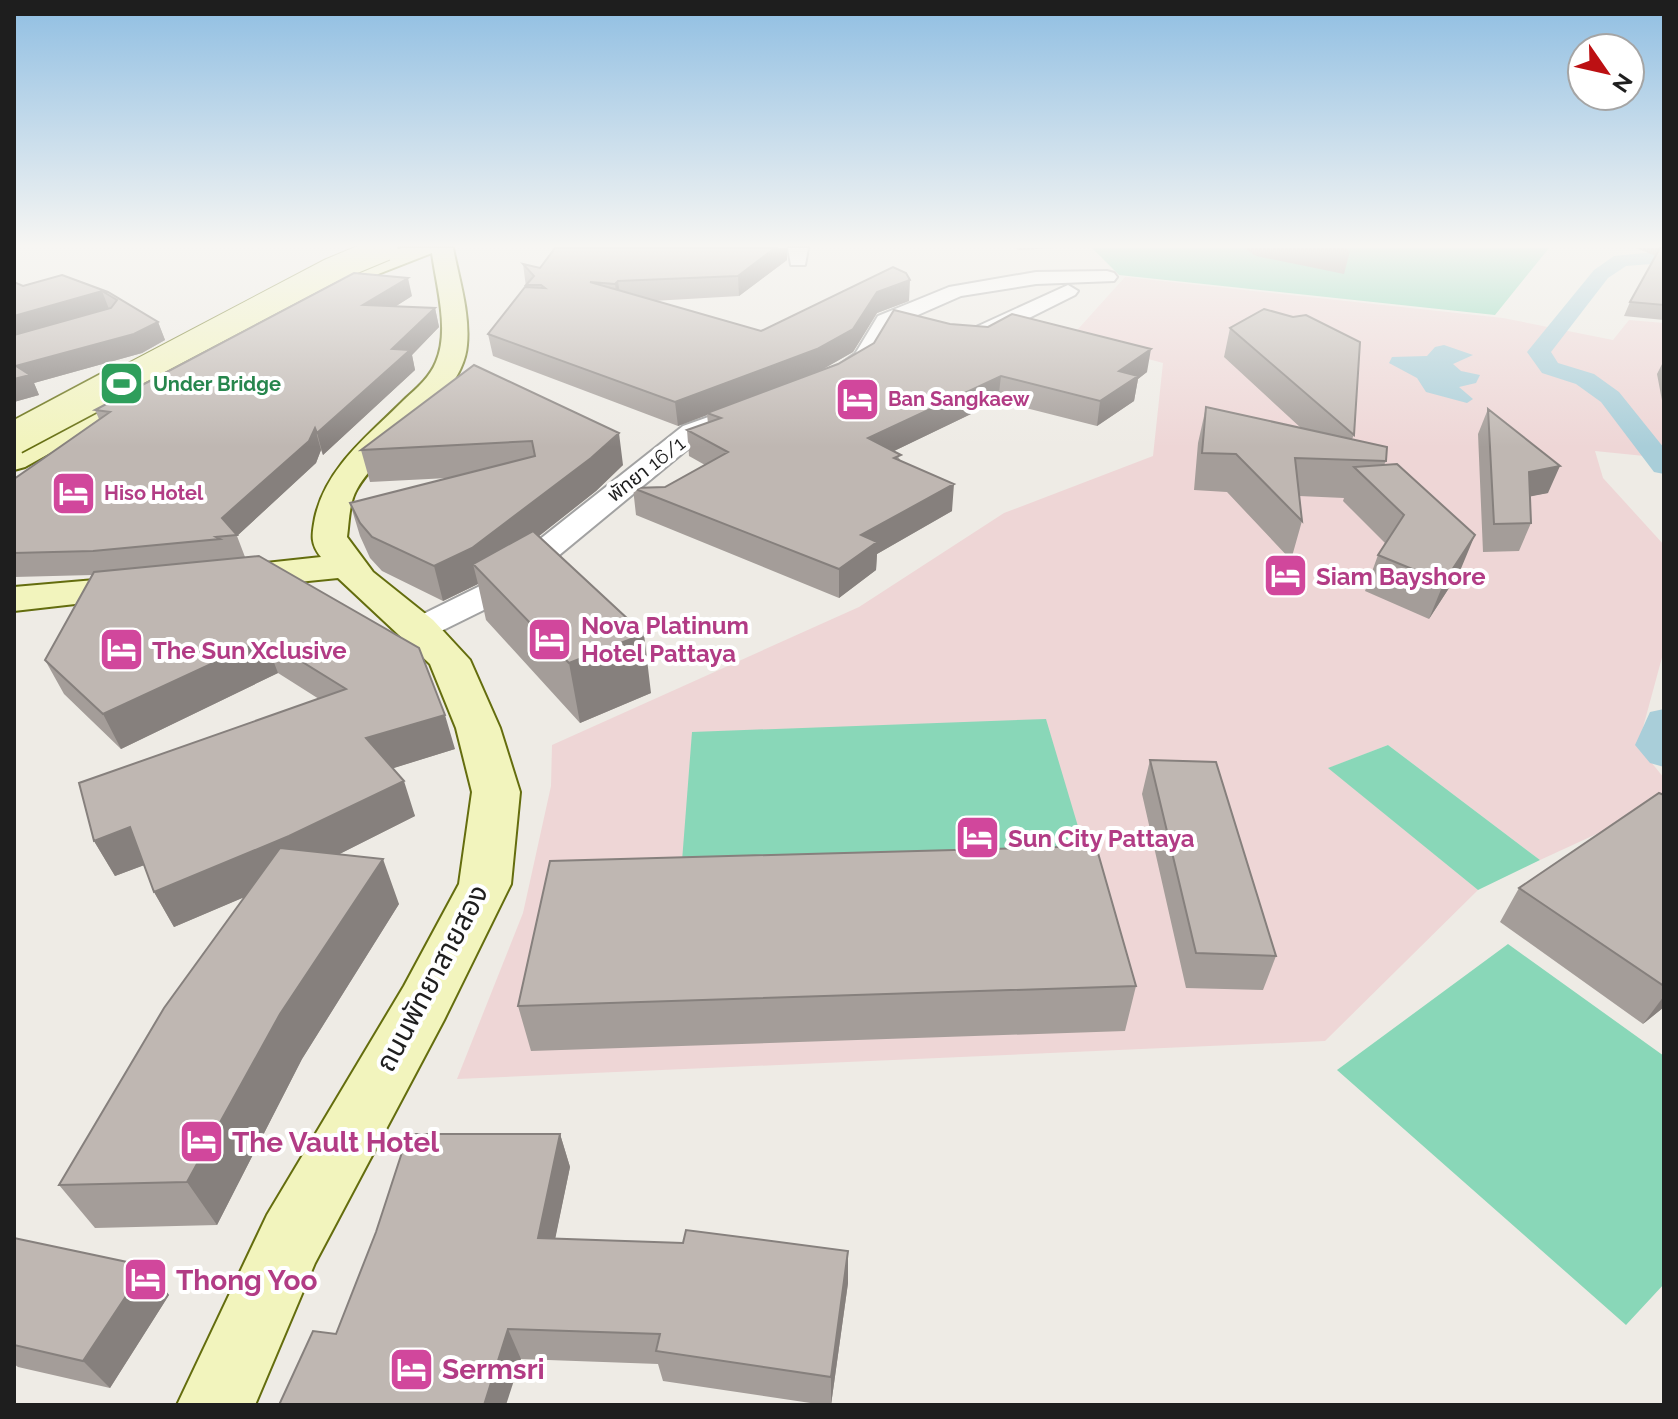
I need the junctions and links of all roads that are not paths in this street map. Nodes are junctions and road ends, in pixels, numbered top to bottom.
1 (226, 314) edge
2 (243, 314) edge
3 (278, 314) edge
4 (452, 314) edge
5 (902, 314) edge
6 (1020, 314) edge
7 (886, 321) junction
8 (924, 330) edge
9 (949, 337) edge
10 (815, 386) edge
11 (760, 406) edge
12 (16, 427) edge
13 (64, 433) junction
14 (14, 460) edge
15 (347, 566) junction
16 (14, 599) edge
17 (419, 629) junction
18 (216, 1405) edge

1 - 12 main road
2 - 12 main road, bridge
3 - 13 main road
4 - 15 main road
5 - 7 street
6 - 9 street
7 - 8 street
7 - 10 street
11 - 17 street, พัทยา 16/1
12 - 13 main road
13 - 14 main road
15 - 16 main road
15 - 17 main road, ถนนพัทยาสายสอง
17 - 18 main road, ถนนพัทยาสายสอง

